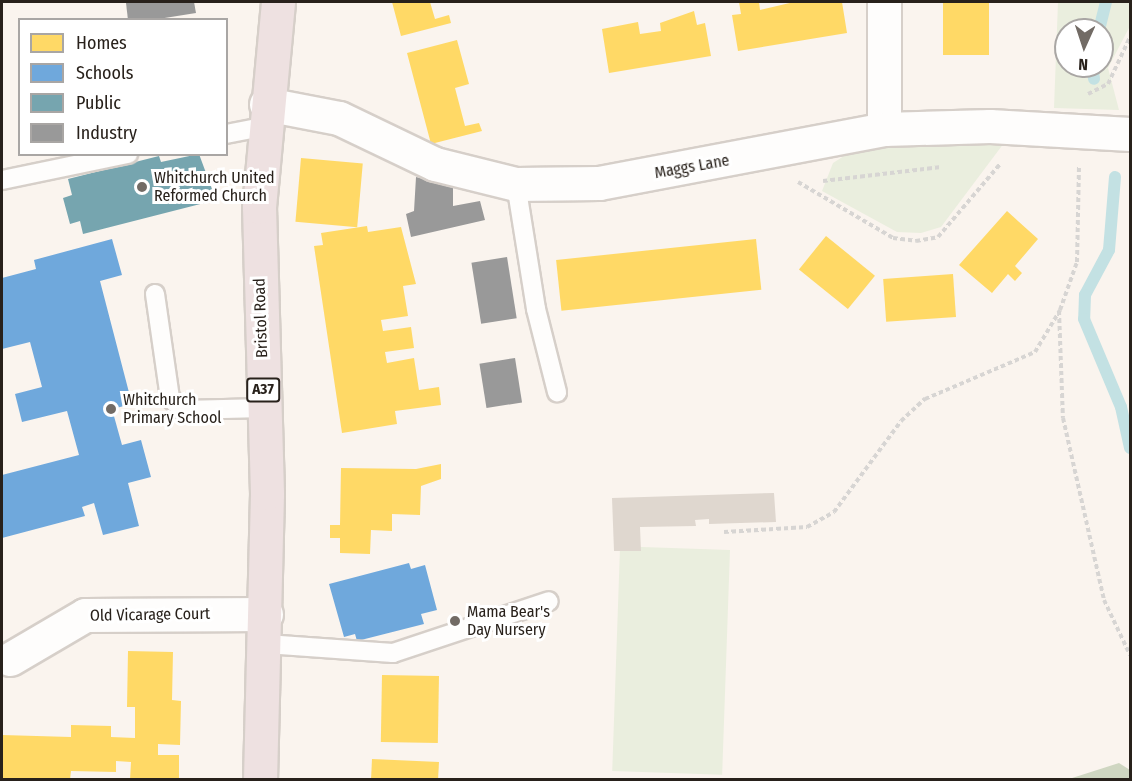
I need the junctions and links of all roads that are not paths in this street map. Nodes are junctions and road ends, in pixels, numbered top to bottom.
1 (278, 2) edge
2 (884, 2) edge
3 (265, 116) junction
4 (884, 129) junction
5 (228, 133) edge
6 (1131, 134) edge
7 (118, 156) edge
8 (2, 180) edge
9 (516, 184) junction
10 (155, 294) dead end
11 (557, 392) dead end
12 (264, 408) junction
13 (549, 601) dead end
14 (266, 629) junction
15 (10, 659) dead end
16 (260, 780) edge

1 - 3 highway, Bristol Road / A37
2 - 4 street
3 - 5 lane
3 - 9 street, Maggs Lane
3 - 12 highway, Bristol Road / A37
4 - 6 street, Maggs Lane
4 - 9 street, Maggs Lane
7 - 8 lane
9 - 11 lane
10 - 12 lane
12 - 14 highway, Bristol Road / A37
13 - 14 lane
14 - 15 street, Old Vicarage Court
14 - 16 highway, Bristol Road / A37

